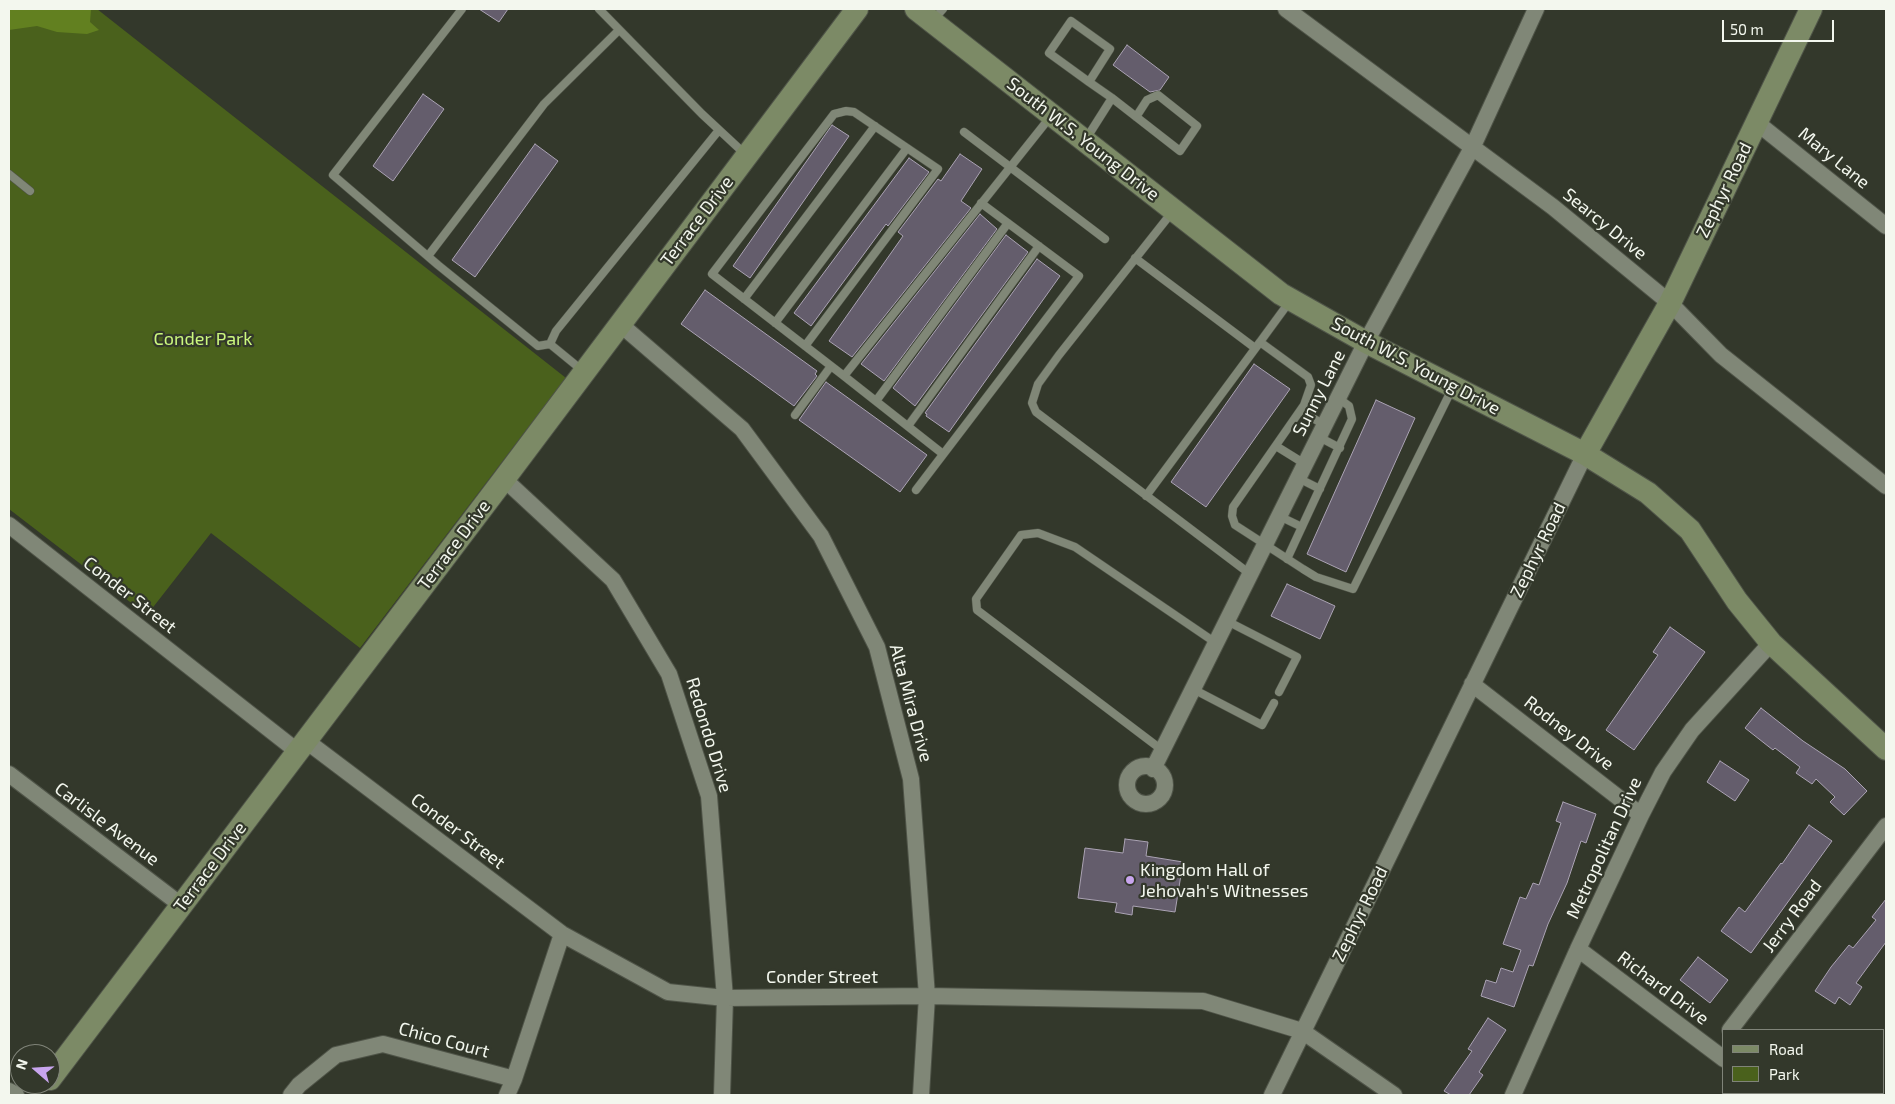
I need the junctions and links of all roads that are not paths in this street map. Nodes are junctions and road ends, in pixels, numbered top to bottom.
1 (462, 9) edge
2 (599, 9) edge
3 (857, 9) edge
4 (1286, 9) edge
5 (1536, 9) edge
6 (1811, 9) edge
7 (930, 13) edge
8 (620, 30) junction
9 (1089, 82) junction
10 (1112, 98) junction
11 (1052, 114) junction
12 (1136, 117) junction
13 (1756, 122) junction
14 (875, 126) junction
15 (719, 130) junction
16 (964, 132) dead end
17 (1085, 140) junction
18 (1473, 146) junction
19 (907, 148) junction
20 (746, 155) junction
21 (1010, 166) junction
22 (9, 174) edge
23 (30, 191) dead end
24 (981, 203) junction
25 (1174, 210) junction
26 (1008, 223) junction
27 (1886, 226) edge
28 (1105, 238) dead end
29 (1039, 246) junction
30 (428, 256) junction
31 (1135, 258) junction
32 (744, 299) junction
33 (1291, 299) junction
34 (1670, 303) junction
35 (775, 323) junction
36 (620, 324) junction
37 (1366, 342) junction
38 (550, 344) junction
39 (1258, 345) junction
40 (805, 346) junction
41 (831, 366) junction
42 (584, 372) junction
43 (844, 376) junction
44 (1454, 387) junction
45 (1338, 398) junction
46 (876, 401) junction
47 (1300, 411) junction
48 (795, 415) dead end
49 (908, 426) junction
50 (1322, 431) junction
51 (1276, 446) junction
52 (1340, 448) junction
53 (943, 454) junction
54 (1586, 454) junction
55 (1302, 471) junction
56 (504, 479) junction
57 (1886, 486) edge
58 (1320, 489) junction
59 (916, 490) dead end
60 (1146, 496) junction
61 (1279, 516) junction
62 (9, 525) edge
63 (1302, 527) junction
64 (1265, 545) junction
65 (1287, 559) junction
66 (1250, 574) junction
67 (1227, 621) junction
68 (1216, 642) junction
69 (1772, 643) junction
70 (1472, 684) junction
71 (1193, 689) junction
72 (1279, 692) dead end
73 (1274, 703) dead end
74 (301, 745) junction
75 (1886, 749) edge
76 (1162, 750) junction
77 (1153, 769) dead end
78 (9, 774) edge
79 (1641, 815) junction
80 (1886, 826) edge
81 (181, 906) junction
82 (562, 934) junction
83 (1578, 949) junction
84 (927, 996) junction
85 (725, 998) junction
86 (1731, 1029) edge
87 (1302, 1031) junction
88 (1719, 1055) edge
89 (60, 1066) edge
90 (514, 1079) junction
91 (9, 1091) edge
92 (16, 1095) edge
93 (291, 1095) edge
94 (507, 1095) edge
95 (722, 1095) edge
96 (921, 1095) edge
97 (1272, 1095) edge
98 (1394, 1095) edge
99 (1513, 1095) edge

1 - 30 lane
2 - 8 lane
3 - 20 street, Terrace Drive
4 - 18 street, Searcy Drive
5 - 18 street, Sunny Lane
6 - 13 street, Zephyr Road
7 - 11 street, South W.S. Young Drive
8 - 15 lane
8 - 30 lane
9 - 9 lane
9 - 10 lane
10 - 12 lane
10 - 17 lane
11 - 17 street, South W.S. Young Drive
11 - 21 lane
12 - 12 lane
13 - 27 street, Mary Lane
13 - 34 street, Zephyr Road
14 - 19 lane
14 - 32 lane
14 - 32 lane
15 - 20 lane
15 - 38 lane
16 - 21 lane
17 - 25 street, South W.S. Young Drive
18 - 34 street, Searcy Drive
18 - 37 street, Sunny Lane
19 - 35 lane
19 - 40 lane
20 - 36 street, Terrace Drive
21 - 24 lane
21 - 28 lane
22 - 23 lane
24 - 26 lane
24 - 43 lane
25 - 31 lane
25 - 33 street, South W.S. Young Drive
26 - 29 lane
26 - 46 lane
29 - 49 lane
29 - 53 lane
30 - 38 lane
31 - 39 lane
31 - 60 lane
32 - 35 lane
33 - 37 street, South W.S. Young Drive
33 - 39 lane
34 - 54 street, Zephyr Road
34 - 57 street, Searcy Drive
35 - 40 lane
36 - 42 street, Terrace Drive
36 - 84 street, Alta Mira Drive
37 - 44 street, South W.S. Young Drive
37 - 45 street, Sunny Lane
38 - 42 lane
39 - 47 lane
39 - 60 lane
40 - 41 lane
41 - 43 lane
41 - 48 lane
42 - 56 street, Terrace Drive
43 - 46 lane
44 - 54 street, South W.S. Young Drive
44 - 65 lane
45 - 50 street, Sunny Lane
45 - 52 lane
46 - 49 lane
47 - 50 lane
47 - 51 lane
49 - 53 lane
50 - 52 lane
50 - 55 street, Sunny Lane
51 - 55 lane
51 - 64 lane
52 - 58 lane
53 - 59 lane
54 - 69 street, South W.S. Young Drive
54 - 70 street, Zephyr Road
55 - 58 lane
55 - 61 street, Sunny Lane
56 - 74 street, Terrace Drive
56 - 85 street, Redondo Drive
58 - 63 lane
60 - 66 lane
61 - 63 lane
61 - 64 street, Sunny Lane
62 - 74 street, Conder Street
63 - 65 lane
64 - 65 lane
64 - 66 street, Sunny Lane
66 - 67 street, Sunny Lane
67 - 68 street, Sunny Lane
67 - 72 lane
68 - 71 street, Sunny Lane
68 - 76 lane
69 - 75 street, South W.S. Young Drive
69 - 79 street, Metropolitan Drive
70 - 79 street, Rodney Drive
70 - 87 street, Zephyr Road
71 - 73 lane
71 - 76 street, Sunny Lane
74 - 81 street, Terrace Drive
74 - 82 street, Conder Street
76 - 77 street, Sunny Lane
78 - 81 street, Carlisle Avenue
79 - 83 street, Metropolitan Drive
80 - 86 street, Jerry Road
81 - 89 street, Terrace Drive
82 - 85 street, Conder Street
82 - 90 street
83 - 88 street, Richard Drive
83 - 99 street, Metropolitan Drive
84 - 85 street, Conder Street
84 - 87 street, Conder Street
84 - 96 street, Alta Mira Drive
85 - 95 street, Redondo Drive
87 - 97 street, Zephyr Road
87 - 98 street, Conder Street
90 - 93 street, Chico Court
90 - 94 street
91 - 92 street

